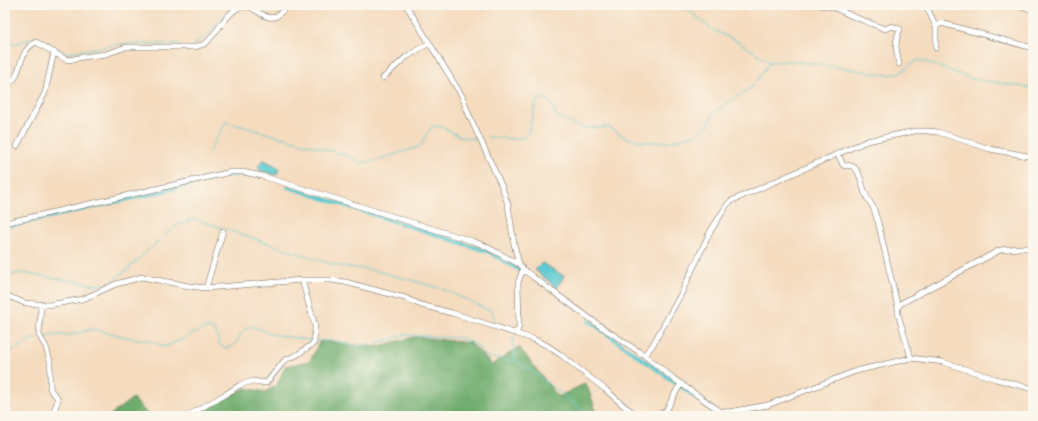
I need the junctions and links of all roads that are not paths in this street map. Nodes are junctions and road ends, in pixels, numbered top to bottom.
1 (288, 5) edge
2 (406, 5) edge
3 (820, 5) edge
4 (926, 5) edge
5 (1018, 5) edge
6 (1033, 10) edge
7 (936, 28) junction
8 (429, 43) junction
9 (936, 48) dead end
10 (1033, 48) edge
11 (54, 52) junction
12 (899, 64) dead end
13 (383, 78) dead end
14 (5, 84) edge
15 (17, 146) dead end
16 (838, 154) junction
17 (1033, 157) edge
18 (5, 223) edge
19 (223, 231) dead end
20 (1033, 248) edge
21 (519, 264) junction
22 (522, 272) junction
23 (302, 280) junction
24 (206, 288) junction
25 (5, 295) edge
26 (41, 305) junction
27 (898, 308) junction
28 (516, 333) junction
29 (644, 355) junction
30 (911, 358) junction
31 (680, 386) junction
32 (1033, 389) edge
33 (719, 413) edge
34 (664, 414) edge
35 (52, 416) edge
36 (187, 416) edge
37 (641, 416) edge
38 (655, 416) edge

1 - 11 street
2 - 8 street
3 - 12 street
4 - 7 street
5 - 6 street
7 - 9 street
7 - 10 street
8 - 13 street
8 - 21 street
11 - 14 street
11 - 15 street
16 - 17 street
16 - 27 street
16 - 29 street
18 - 21 street
19 - 24 street
20 - 27 street
21 - 22 street
22 - 28 street
22 - 29 street
23 - 24 street
23 - 28 street
23 - 36 street
24 - 26 street
25 - 26 street
26 - 35 street
27 - 30 street
28 - 37 street
29 - 31 street
30 - 32 street
30 - 33 street
31 - 33 street
31 - 34 street
34 - 38 street

